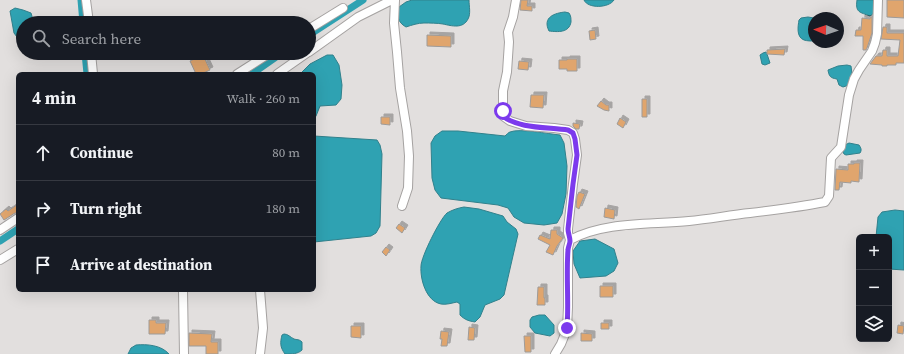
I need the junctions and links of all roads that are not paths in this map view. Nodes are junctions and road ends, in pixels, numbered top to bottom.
1 (86, 0) edge
2 (392, 0) edge
3 (395, 0) edge
4 (516, 0) edge
5 (878, 0) edge
6 (343, 8) dead end
7 (88, 16) edge
8 (316, 25) edge
9 (316, 47) edge
10 (92, 60) edge
11 (259, 60) edge
12 (297, 60) edge
13 (93, 72) edge
14 (240, 72) edge
15 (280, 72) edge
16 (402, 206) dead end
17 (16, 219) edge
18 (0, 230) edge
19 (570, 240) junction
20 (16, 250) edge
21 (0, 260) edge
22 (182, 292) edge
23 (260, 292) edge
24 (184, 354) edge
25 (260, 354) edge
26 (555, 354) edge

1 - 7 street
2 - 9 street
3 - 16 street
4 - 19 street
5 - 19 street
6 - 8 street
10 - 13 street
11 - 14 street
12 - 15 street
17 - 18 street
19 - 26 street
20 - 21 street
22 - 24 street
23 - 25 street

